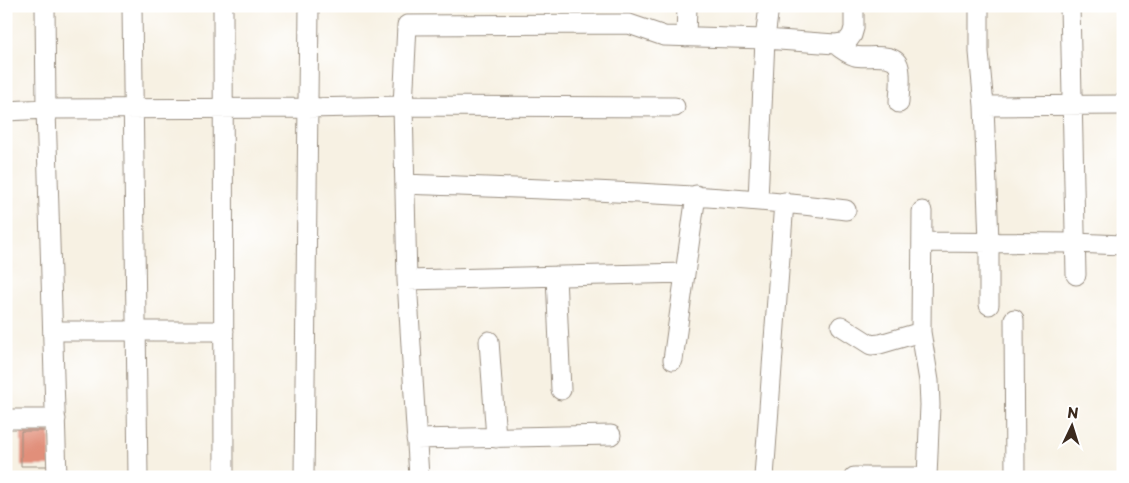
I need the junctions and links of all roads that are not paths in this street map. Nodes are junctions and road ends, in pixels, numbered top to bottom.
1 (45, 6) edge
2 (132, 6) edge
3 (224, 6) edge
4 (308, 6) edge
5 (686, 6) edge
6 (768, 6) edge
7 (854, 6) edge
8 (979, 6) edge
9 (1070, 6) edge
10 (686, 36) junction
11 (765, 39) junction
12 (835, 44) junction
13 (899, 103) dead end
14 (1072, 105) junction
15 (1123, 105) edge
16 (403, 106) junction
17 (984, 106) junction
18 (675, 107) dead end
19 (223, 108) junction
20 (308, 108) junction
21 (46, 109) junction
22 (134, 109) junction
23 (6, 111) edge
24 (405, 184) junction
25 (696, 195) junction
26 (758, 200) junction
27 (784, 202) junction
28 (846, 210) dead end
29 (922, 211) dead end
30 (922, 242) junction
31 (988, 242) junction
32 (1074, 243) junction
33 (1123, 245) edge
34 (685, 273) junction
35 (1076, 275) dead end
36 (556, 276) junction
37 (407, 280) junction
38 (989, 305) dead end
39 (1014, 319) dead end
40 (841, 326) dead end
41 (136, 331) junction
42 (224, 331) junction
43 (53, 332) junction
44 (921, 332) junction
45 (489, 341) dead end
46 (673, 360) dead end
47 (561, 390) dead end
48 (6, 419) edge
49 (56, 419) junction
50 (610, 435) dead end
51 (496, 438) junction
52 (416, 439) junction
53 (57, 477) edge
54 (138, 477) edge
55 (224, 477) edge
56 (304, 477) edge
57 (419, 477) edge
58 (764, 477) edge
59 (854, 477) edge
60 (918, 477) edge
61 (926, 477) edge
62 (1016, 477) edge

1 - 21 street
2 - 22 street
3 - 19 street
4 - 20 street
5 - 10 street
6 - 11 street
7 - 12 street
8 - 17 street
9 - 14 street
10 - 11 street
10 - 16 street
11 - 12 street
11 - 26 street
12 - 13 street
14 - 15 street
14 - 17 street
14 - 32 street
16 - 18 street
16 - 20 street
16 - 24 street
17 - 31 street
19 - 20 street
19 - 22 street
19 - 42 street
20 - 56 street
21 - 22 street
21 - 23 street
21 - 43 street
22 - 41 street
24 - 25 street
24 - 37 street
25 - 26 street
25 - 34 street
26 - 27 street
27 - 28 street
27 - 58 street
29 - 30 street
30 - 31 street
30 - 44 street
31 - 32 street
31 - 38 street
32 - 33 street
32 - 35 street
34 - 36 street
34 - 46 street
36 - 37 street
36 - 47 street
37 - 52 street
39 - 62 street
40 - 44 street
41 - 42 street
41 - 43 street
41 - 54 street
42 - 55 street
43 - 49 street
44 - 61 street
45 - 51 street
48 - 49 street
49 - 53 street
50 - 51 street
51 - 52 street
52 - 57 street
59 - 60 street

